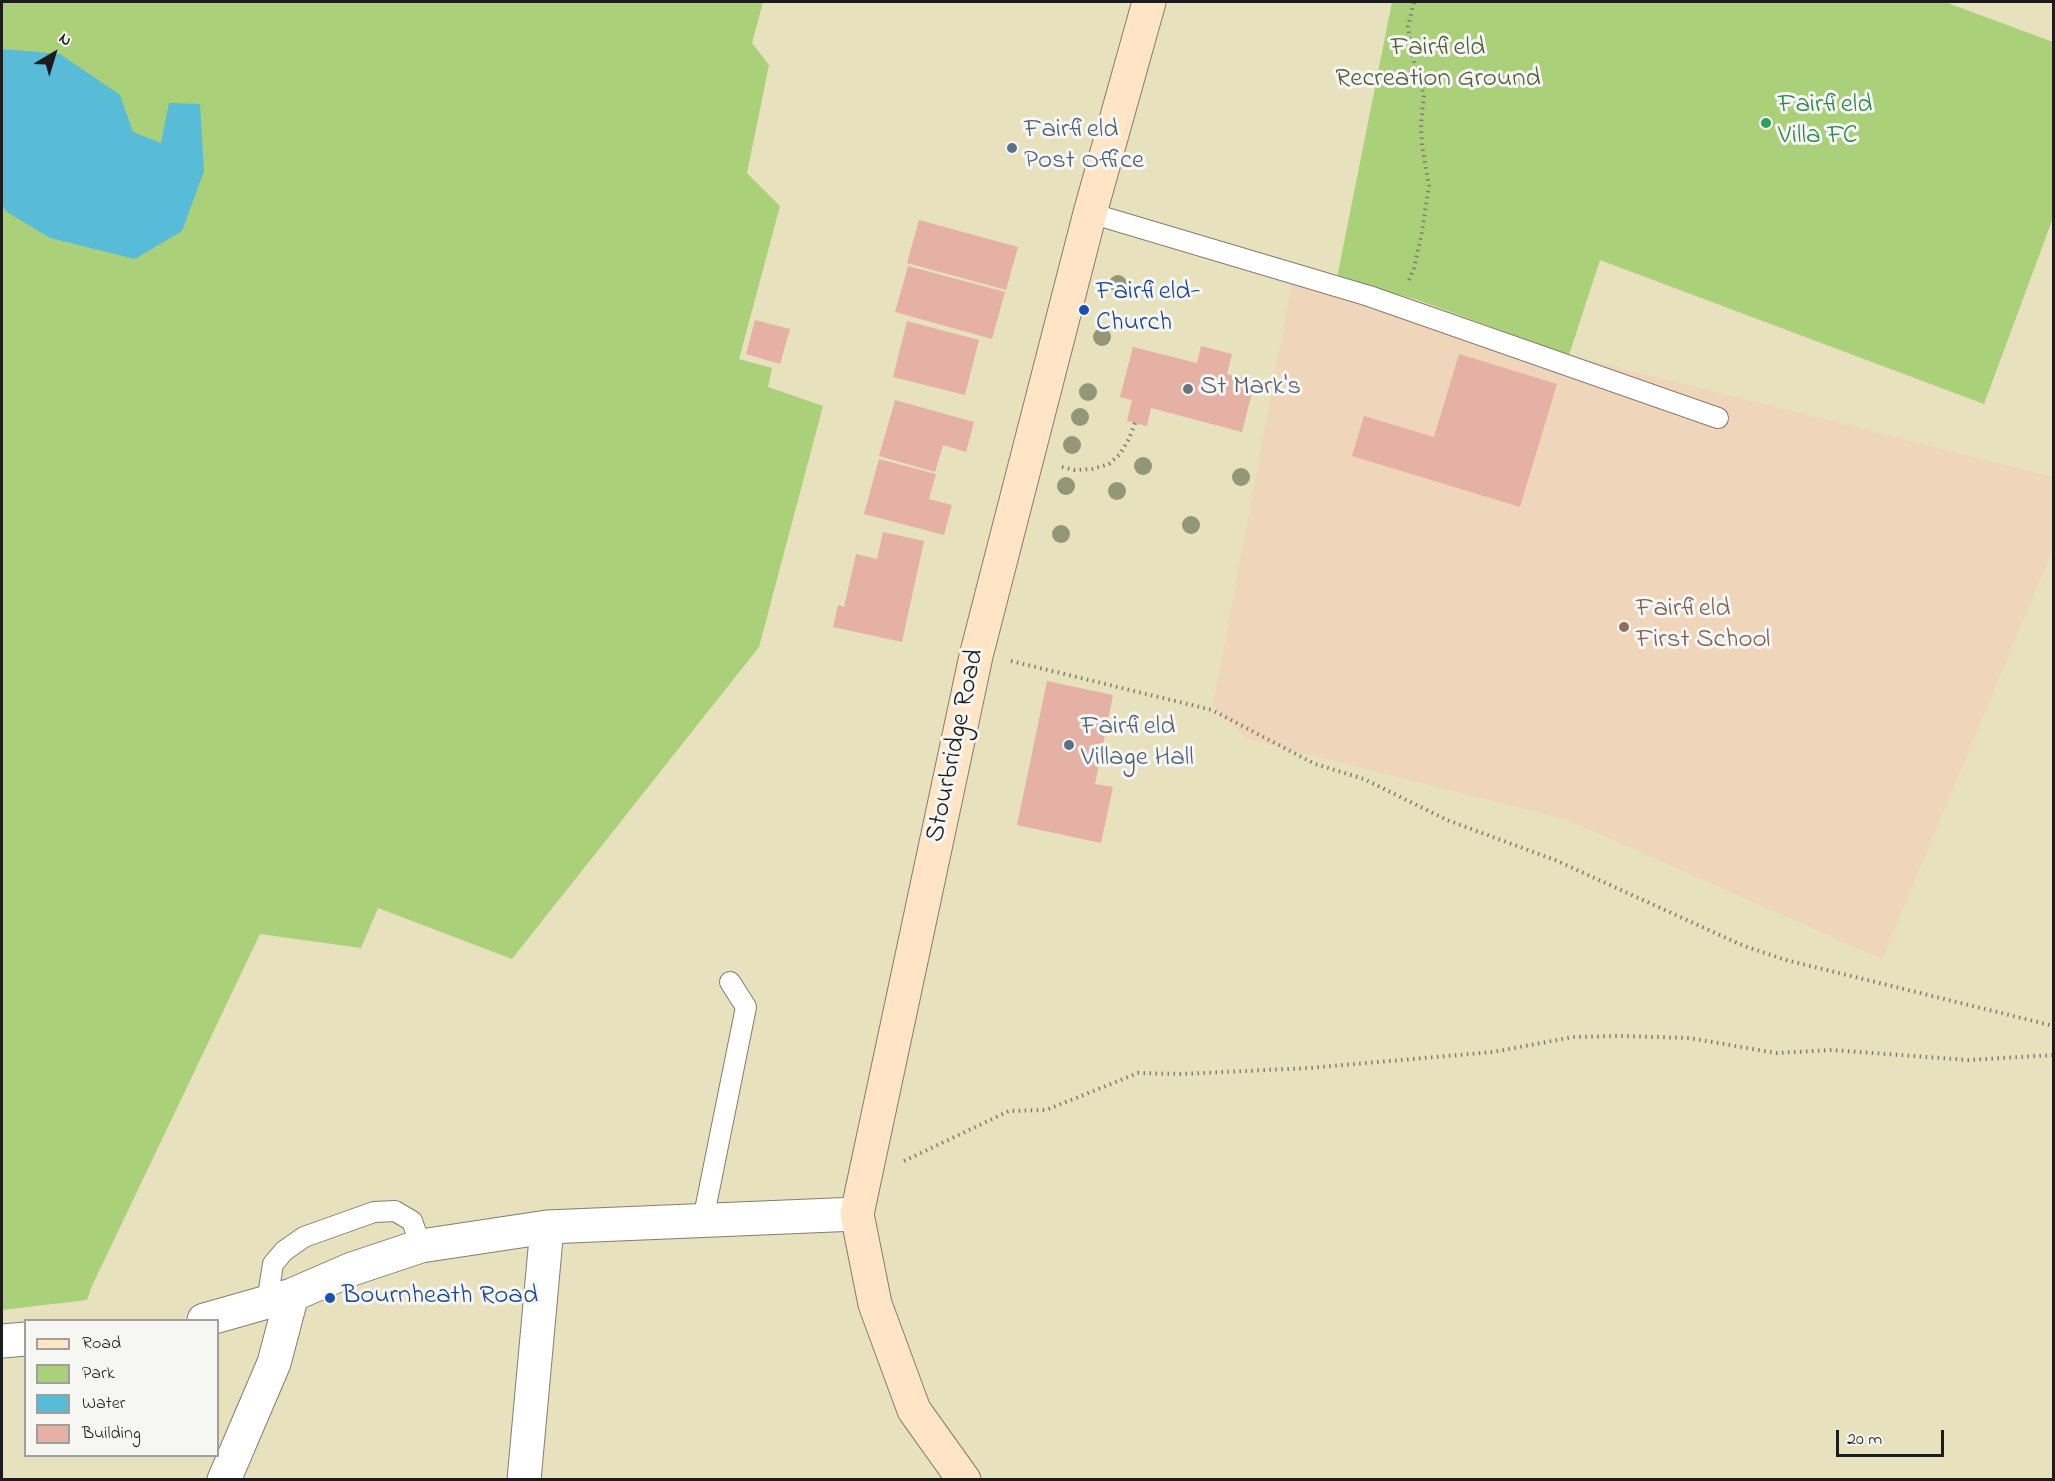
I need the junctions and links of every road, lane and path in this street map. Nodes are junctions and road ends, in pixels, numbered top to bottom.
1 (1149, 2) edge
2 (1414, 2) edge
3 (1090, 213) junction
4 (1407, 286) dead end
5 (1718, 418) dead end
6 (1135, 423) dead end
7 (1026, 457) junction
8 (977, 652) junction
9 (730, 982) dead end
10 (2054, 1026) edge
11 (2054, 1055) edge
12 (864, 1181) junction
13 (857, 1214) junction
14 (703, 1221) junction
15 (547, 1227) junction
16 (421, 1246) junction
17 (279, 1298) junction
18 (207, 1319) edge
19 (24, 1339) edge
20 (2, 1341) edge
21 (224, 1479) edge
22 (524, 1479) edge
23 (964, 1479) edge

1 - 3 main road, Stourbridge Road
2 - 4 path
3 - 5 lane
3 - 7 main road, Stourbridge Road
6 - 7 path
7 - 8 main road, Stourbridge Road
8 - 10 path
8 - 12 main road, Stourbridge Road
9 - 14 lane
11 - 12 path
12 - 13 main road, Stourbridge Road
13 - 14 street
13 - 23 main road, Stourbridge Road
14 - 15 street
15 - 16 street
15 - 22 street
16 - 17 street
16 - 17 lane
17 - 18 street
17 - 21 street
19 - 20 street

